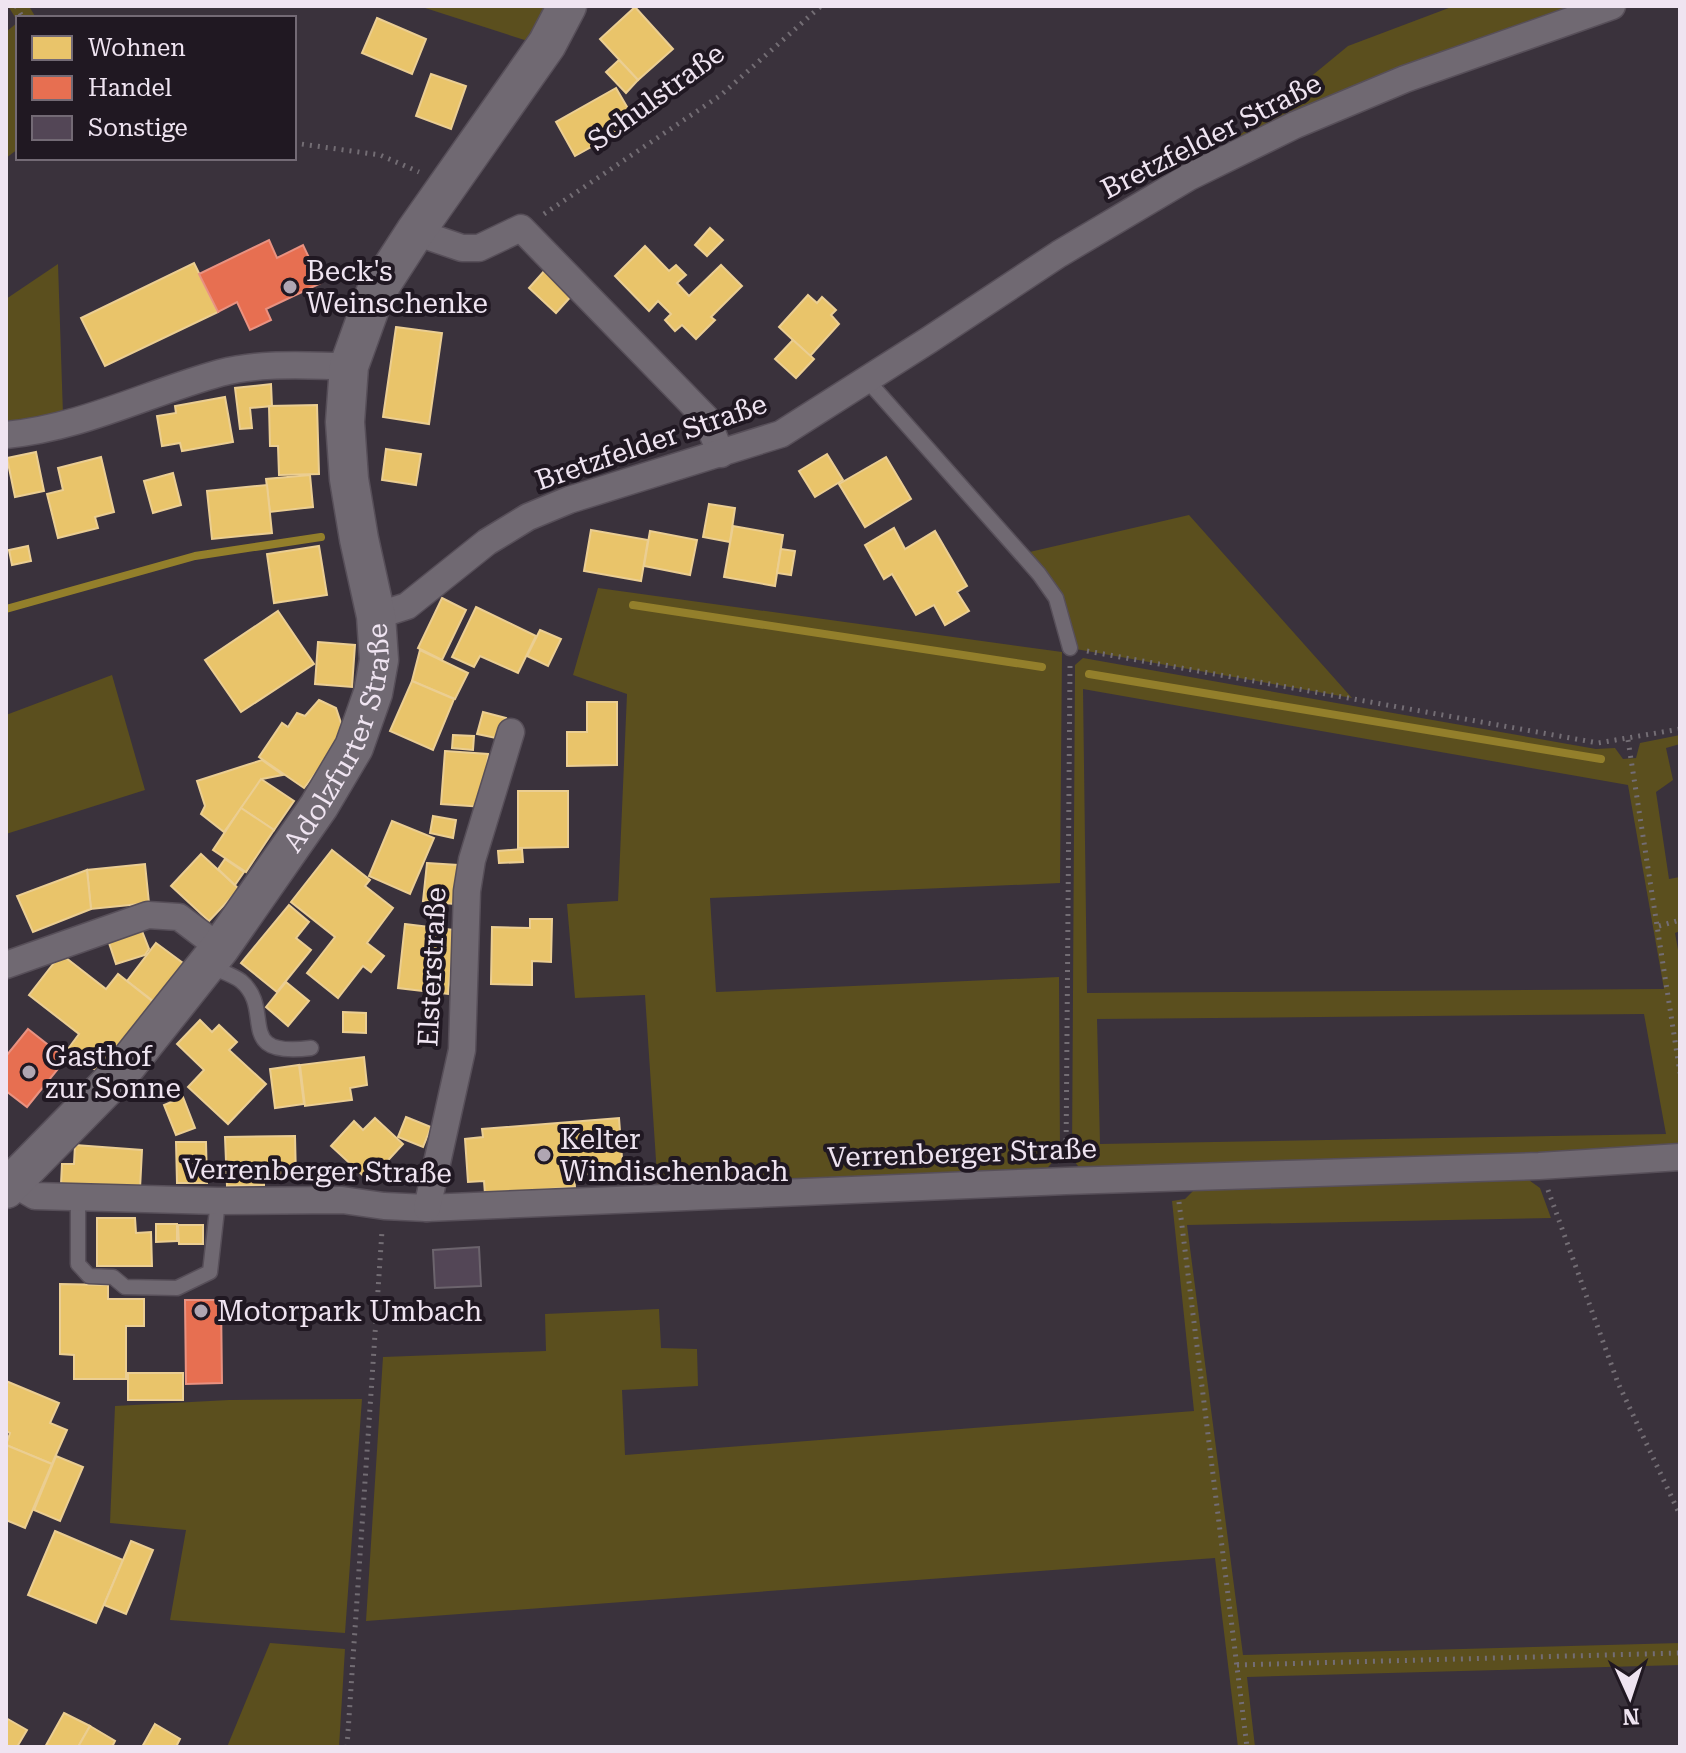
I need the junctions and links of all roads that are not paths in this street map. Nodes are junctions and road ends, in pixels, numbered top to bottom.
1 (567, 6) edge
2 (1612, 6) edge
3 (415, 232) junction
4 (349, 366) junction
5 (867, 380) junction
6 (6, 435) edge
7 (721, 454) junction
8 (376, 616) junction
9 (1070, 648) road end
10 (511, 732) dead end
11 (213, 956) junction
12 (6, 965) edge
13 (311, 1048) dead end
14 (1680, 1157) edge
15 (8, 1185) edge
16 (78, 1196) junction
17 (218, 1201) junction
18 (427, 1208) junction

1 - 3 main road, Adolzfurter Straße
2 - 5 street, Bretzfelder Straße
3 - 4 main road, Adolzfurter Straße
3 - 7 street
4 - 6 street
4 - 8 main road, Adolzfurter Straße
5 - 7 street, Bretzfelder Straße
5 - 9 lane
7 - 8 street, Bretzfelder Straße
8 - 11 main road, Adolzfurter Straße
10 - 18 street, Elsterstraße
11 - 12 street
11 - 13 lane
11 - 15 main road, Adolzfurter Straße
14 - 18 street, Verrenberger Straße
15 - 16 street, Verrenberger Straße
16 - 17 street, Verrenberger Straße
16 - 17 lane
17 - 18 street, Verrenberger Straße

